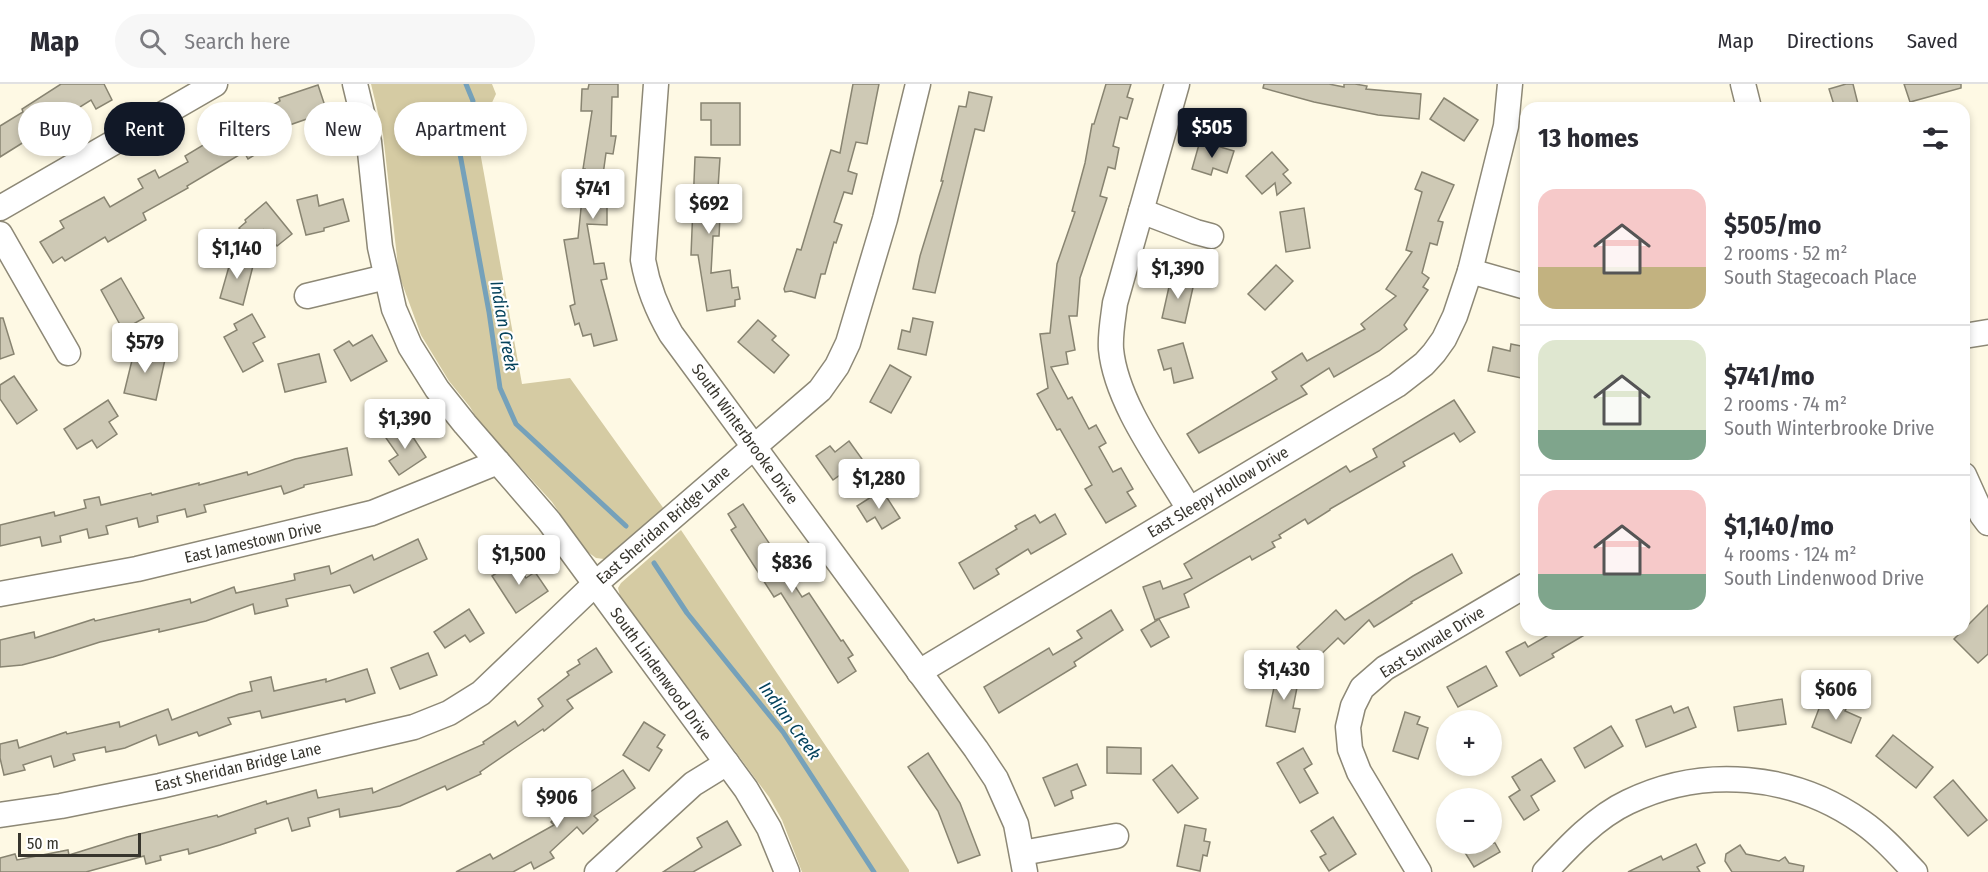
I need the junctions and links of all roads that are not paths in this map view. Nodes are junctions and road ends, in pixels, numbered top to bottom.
1 (215, 84) edge
2 (355, 84) edge
3 (656, 84) edge
4 (918, 84) edge
5 (1177, 84) edge
6 (1510, 84) edge
7 (1743, 84) edge
8 (1748, 102) edge
9 (0, 208) edge
10 (1141, 211) junction
11 (0, 234) edge
12 (1211, 236) dead end
13 (1470, 271) junction
14 (386, 277) junction
15 (1520, 285) edge
16 (307, 296) dead end
17 (1988, 332) edge
18 (1970, 335) edge
19 (68, 353) dead end
20 (753, 446) junction
21 (498, 462) junction
22 (1970, 488) edge
23 (1189, 509) junction
24 (1988, 523) edge
25 (596, 584) junction
26 (1520, 589) edge
27 (0, 594) edge
28 (919, 672) junction
29 (727, 764) junction
30 (0, 816) edge
31 (1116, 836) dead end
32 (1024, 862) edge
33 (597, 872) edge
34 (787, 872) edge
35 (1419, 872) edge
36 (1545, 872) edge
37 (1915, 872) edge

1 - 9 street
2 - 14 street, South Lindenwood Drive
3 - 20 street, South Winterbrooke Drive
4 - 20 street, East Sheridan Bridge Lane
5 - 10 street
6 - 13 street, East Sleepy Hollow Drive
7 - 8 street
10 - 12 street
10 - 23 street
11 - 19 street
13 - 15 street
13 - 23 street, East Sleepy Hollow Drive
14 - 16 street
14 - 21 street, South Lindenwood Drive
17 - 18 street
20 - 25 street, East Sheridan Bridge Lane
20 - 28 street, South Winterbrooke Drive
21 - 25 street, South Lindenwood Drive
21 - 27 street, East Jamestown Drive
22 - 24 street
23 - 28 street, East Sleepy Hollow Drive
25 - 29 street, South Lindenwood Drive
25 - 30 street, East Sheridan Bridge Lane
26 - 35 street, East Sunvale Drive
28 - 32 street, South Winterbrooke Drive
29 - 33 street
29 - 34 street, South Lindenwood Drive
31 - 32 street
36 - 37 street

